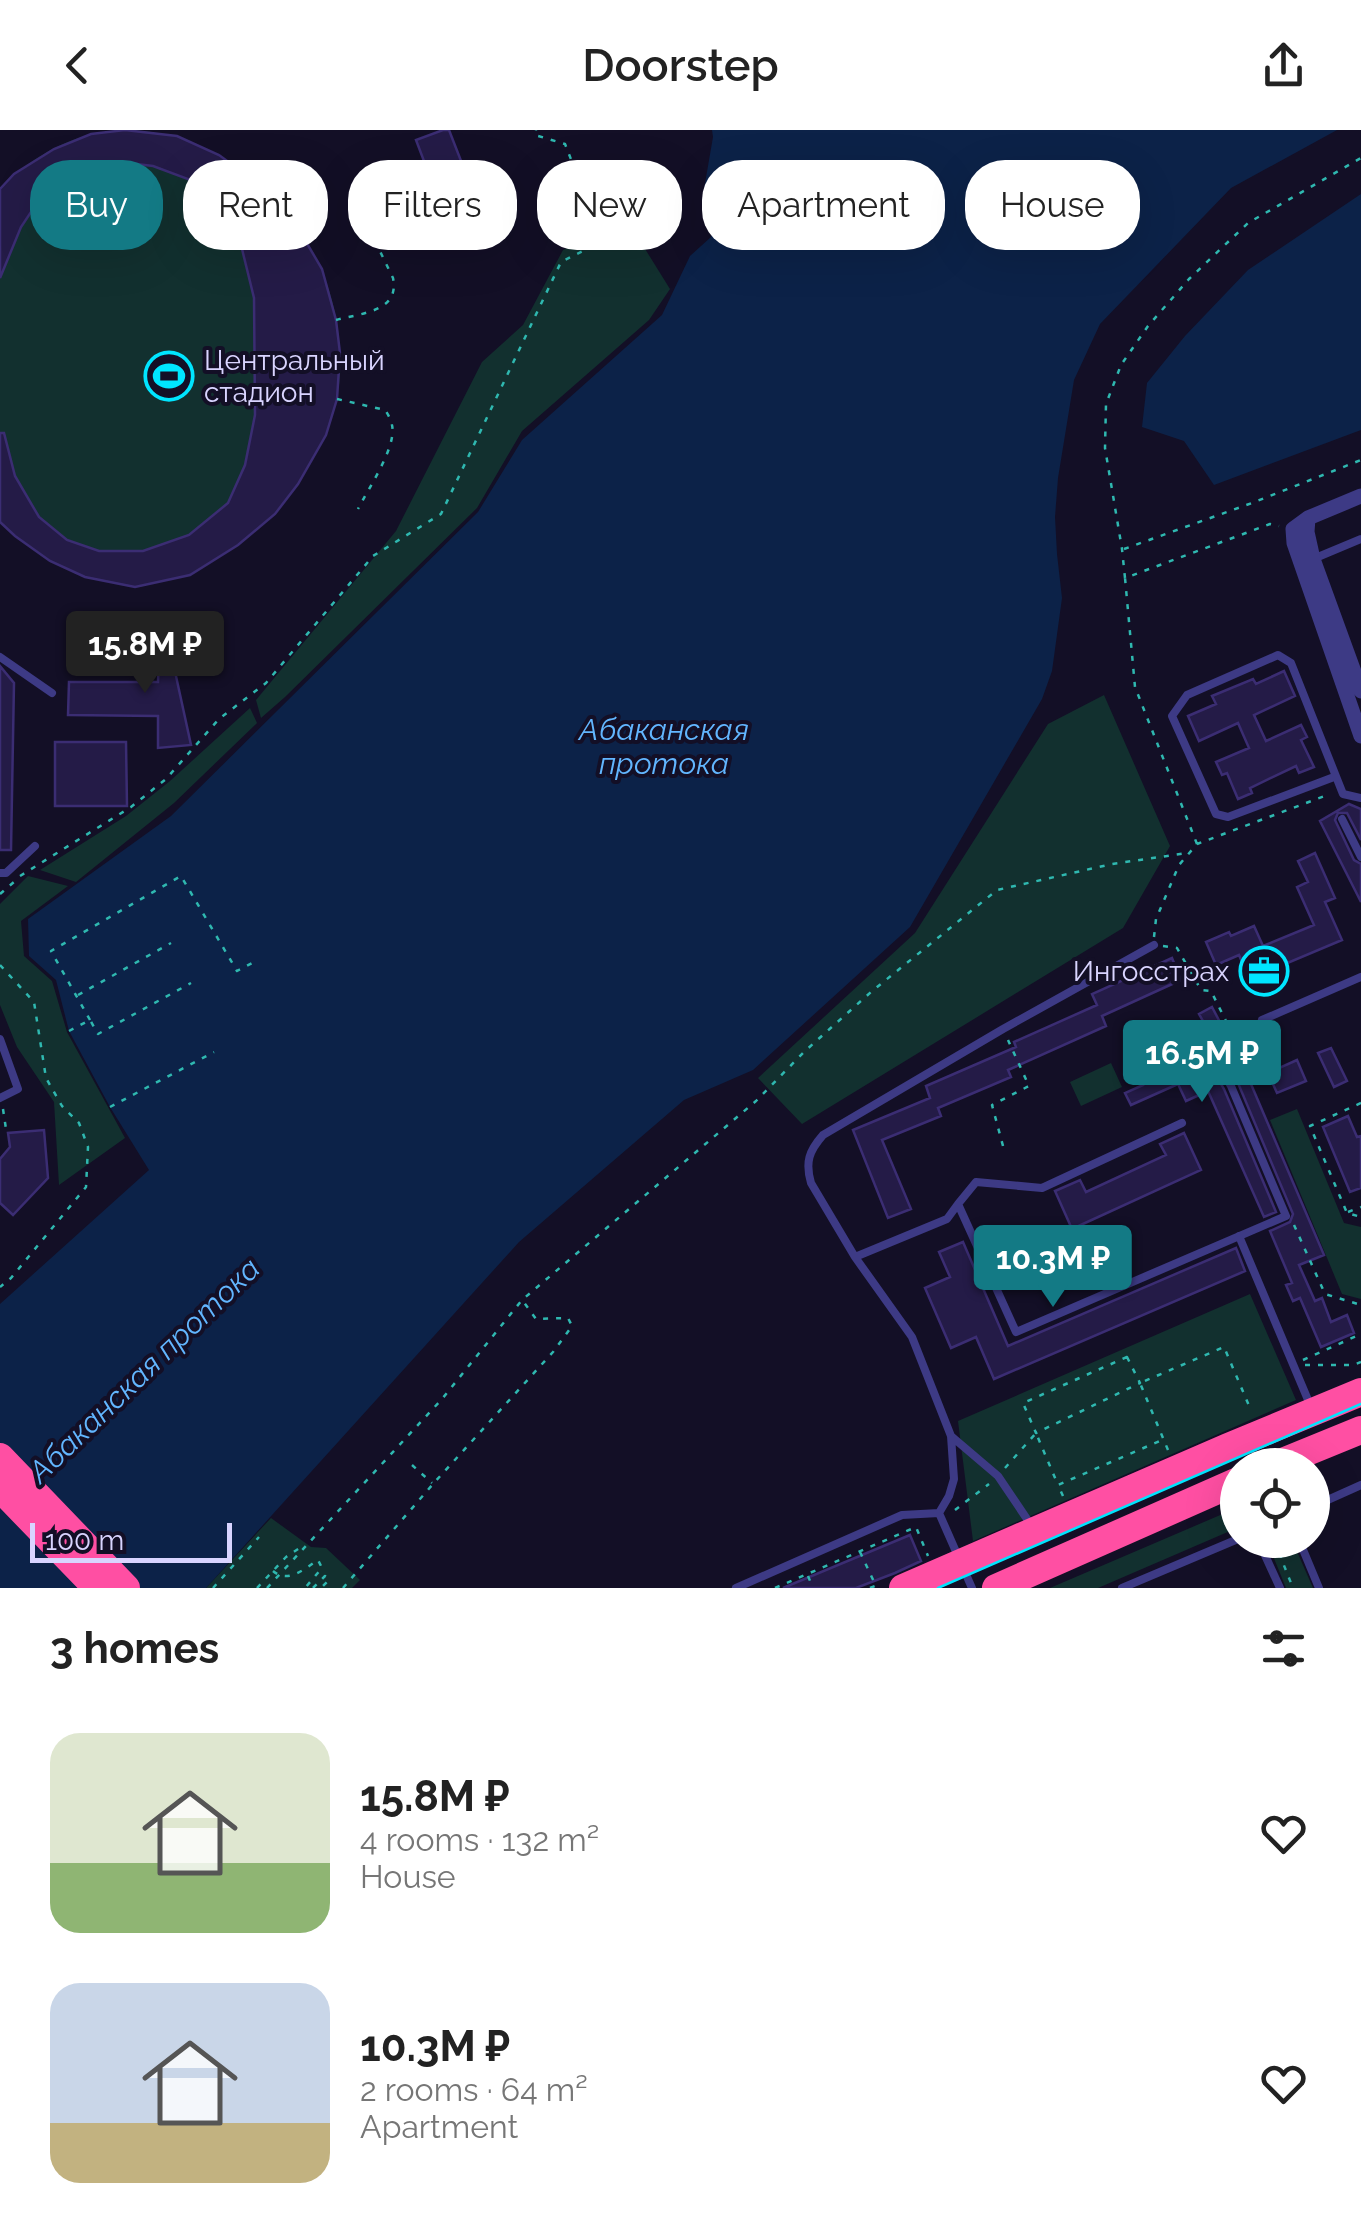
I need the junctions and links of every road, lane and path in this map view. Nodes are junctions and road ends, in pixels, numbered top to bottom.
1 (536, 130) edge
2 (1361, 158) edge
3 (379, 250) edge
4 (336, 320) dead end
5 (337, 398) dead end
6 (1361, 460) edge
7 (1361, 496) edge
8 (358, 509) dead end
9 (1308, 518) junction
10 (1293, 529) junction
11 (1361, 538) edge
12 (1122, 550) junction
13 (1313, 558) junction
14 (1125, 578) junction
15 (0, 657) edge
16 (1361, 692) edge
17 (52, 693) dead end
18 (1361, 736) edge
19 (1334, 777) junction
20 (1343, 794) junction
21 (1361, 798) edge
22 (1342, 819) dead end
23 (1197, 844) junction
24 (35, 846) dead end
25 (1187, 853) junction
26 (1361, 858) edge
27 (0, 873) edge
28 (0, 894) edge
29 (1156, 919) dead end
30 (171, 943) dead end
31 (1154, 945) dead end
32 (258, 960) dead end
33 (0, 964) edge
34 (1361, 977) edge
35 (191, 984) dead end
36 (76, 996) junction
37 (90, 1020) junction
38 (1262, 1020) dead end
39 (1003, 1030) junction
40 (70, 1031) dead end
41 (0, 1038) edge
42 (214, 1052) dead end
43 (1154, 1054) dead end
44 (0, 1098) edge
45 (1361, 1104) edge
46 (110, 1107) dead end
47 (1182, 1124) dead end
48 (6, 1129) dead end
49 (1004, 1146) dead end
50 (958, 1204) junction
51 (1361, 1207) edge
52 (1348, 1212) junction
53 (1361, 1217) edge
54 (1239, 1236) junction
55 (855, 1257) junction
56 (0, 1287) edge
57 (522, 1300) junction
58 (1361, 1334) edge
59 (1361, 1362) edge
60 (1293, 1365) junction
61 (1140, 1383) junction
62 (1361, 1392) edge
63 (1250, 1408) dead end
64 (1314, 1412) junction
65 (1361, 1430) edge
66 (1036, 1433) junction
67 (951, 1436) junction
68 (1163, 1439) junction
69 (1317, 1448) edge
70 (1168, 1450) dead end
71 (0, 1457) edge
72 (412, 1465) dead end
73 (998, 1476) junction
74 (433, 1484) junction
75 (1058, 1485) junction
76 (1361, 1485) edge
77 (0, 1488) edge
78 (1220, 1488) edge
79 (1063, 1496) dead end
80 (1330, 1499) edge
81 (941, 1517) junction
82 (1034, 1531) junction
83 (260, 1538) dead end
84 (306, 1544) junction
85 (1220, 1547) edge
86 (860, 1552) junction
87 (1266, 1558) edge
88 (1281, 1558) edge
89 (1306, 1558) edge
90 (930, 1562) dead end
91 (272, 1571) junction
92 (807, 1574) junction
93 (278, 1576) junction
94 (966, 1576) edge
95 (326, 1583) junction
96 (891, 1584) edge
97 (97, 1588) edge
98 (126, 1588) edge
99 (212, 1588) edge
100 (257, 1588) edge
101 (267, 1588) edge
102 (305, 1588) edge
103 (314, 1588) edge
104 (322, 1588) edge
105 (332, 1588) edge
106 (343, 1588) edge
107 (736, 1588) edge
108 (775, 1588) edge
109 (813, 1588) edge
110 (870, 1588) edge
111 (996, 1588) edge
112 (1122, 1588) edge
113 (1280, 1588) edge
114 (1293, 1588) edge
115 (1319, 1588) edge

1 - 28 path
2 - 12 path
3 - 4 path
5 - 8 path
6 - 12 path
7 - 9 street
9 - 10 street
9 - 13 street
10 - 14 path
10 - 18 street
11 - 13 lane
12 - 14 path
13 - 16 street
14 - 23 path
15 - 17 lane
19 - 19 lane
19 - 20 lane
20 - 21 lane
20 - 23 path
22 - 26 lane
23 - 25 path
24 - 27 lane
25 - 29 path
25 - 57 path
30 - 36 path
31 - 39 lane
32 - 36 path
33 - 56 path
34 - 38 lane
35 - 37 path
36 - 37 path
37 - 40 path
39 - 49 path
39 - 55 lane
41 - 44 lane
42 - 46 path
43 - 54 lane
44 - 48 path
45 - 52 path
47 - 50 lane
50 - 54 lane
50 - 55 lane
51 - 52 path
52 - 53 path
54 - 60 lane
55 - 67 lane
57 - 74 path
57 - 84 path
58 - 60 path
59 - 60 path
60 - 64 lane
61 - 63 path
61 - 66 path
61 - 66 path
61 - 68 path
62 - 64 highway
64 - 82 highway
65 - 69 highway
66 - 73 path
66 - 75 path
67 - 73 lane
67 - 81 lane
68 - 70 path
68 - 75 path
71 - 98 highway
72 - 74 path
73 - 81 path
73 - 82 lane
74 - 106 path
75 - 79 path
76 - 80 lane
77 - 97 highway
78 - 111 highway
81 - 94 lane
81 - 107 lane
82 - 94 highway
83 - 99 path
84 - 91 path
84 - 93 path
85 - 112 lane
86 - 90 path
86 - 92 path
86 - 96 path
87 - 113 lane
88 - 114 path
89 - 115 lane
91 - 93 path
91 - 100 path
92 - 108 path
92 - 109 path
93 - 101 path
93 - 102 path
94 - 96 highway
95 - 103 path
95 - 104 path
95 - 105 path
96 - 110 path

